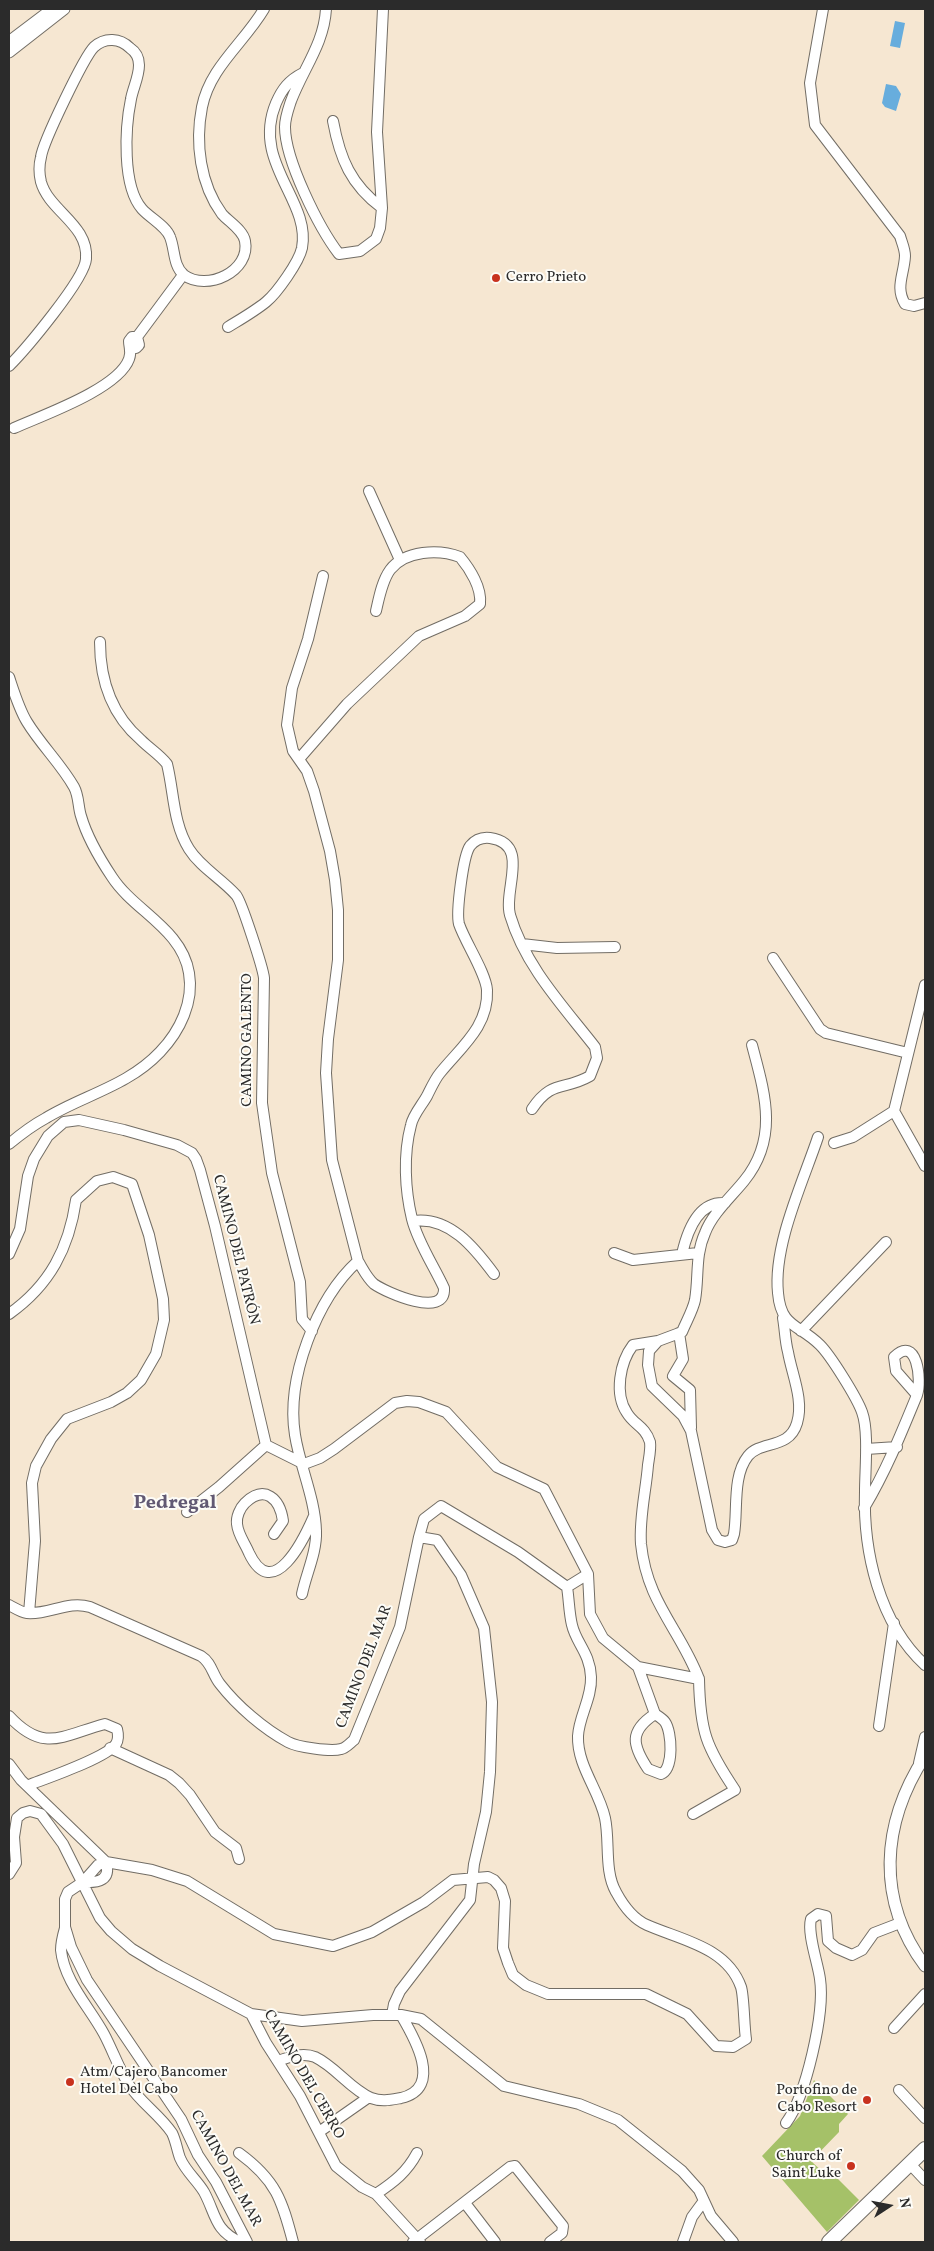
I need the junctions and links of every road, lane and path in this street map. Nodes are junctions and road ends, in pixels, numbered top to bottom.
1 (53, 9) edge
2 (64, 9) edge
3 (264, 9) edge
4 (326, 9) edge
5 (383, 9) edge
6 (823, 9) edge
7 (9, 42) edge
8 (9, 52) edge
9 (303, 73) junction
10 (333, 121) dead end
11 (382, 208) junction
12 (183, 274) junction
13 (925, 303) edge
14 (228, 327) dead end
15 (9, 366) edge
16 (14, 428) dead end
17 (369, 491) dead end
18 (400, 560) junction
19 (323, 576) dead end
20 (376, 610) dead end
21 (100, 642) dead end
22 (9, 677) edge
23 (299, 759) junction
24 (522, 944) junction
25 (615, 947) dead end
26 (773, 958) dead end
27 (925, 985) edge
28 (752, 1044) dead end
29 (908, 1053) junction
30 (70, 1106) junction
31 (532, 1109) dead end
32 (894, 1111) junction
33 (64, 1122) junction
34 (818, 1137) dead end
35 (834, 1143) dead end
36 (9, 1144) edge
37 (925, 1166) edge
38 (725, 1203) junction
39 (412, 1221) junction
40 (886, 1242) dead end
41 (614, 1253) dead end
42 (698, 1253) junction
43 (9, 1254) edge
44 (682, 1254) junction
45 (358, 1262) junction
46 (494, 1274) dead end
47 (9, 1314) edge
48 (783, 1318) junction
49 (312, 1331) junction
50 (801, 1331) junction
51 (678, 1333) junction
52 (658, 1341) junction
53 (917, 1395) dead end
54 (692, 1431) junction
55 (266, 1445) junction
56 (897, 1447) junction
57 (866, 1449) junction
58 (304, 1464) junction
59 (864, 1509) junction
60 (187, 1512) dead end
61 (315, 1512) junction
62 (274, 1534) dead end
63 (419, 1537) junction
64 (588, 1574) junction
65 (567, 1587) junction
66 (302, 1594) dead end
67 (9, 1605) edge
68 (29, 1613) junction
69 (894, 1623) junction
70 (925, 1665) edge
71 (638, 1668) junction
72 (699, 1679) junction
73 (655, 1714) junction
74 (9, 1716) edge
75 (879, 1726) dead end
76 (925, 1737) edge
77 (110, 1748) junction
78 (925, 1756) edge
79 (9, 1764) edge
80 (917, 1768) junction
81 (29, 1785) junction
82 (693, 1814) dead end
83 (239, 1859) dead end
84 (106, 1862) junction
85 (9, 1874) edge
86 (471, 1879) junction
87 (83, 1882) junction
88 (900, 1923) junction
89 (65, 1927) junction
90 (925, 1966) edge
91 (925, 1994) edge
92 (252, 2014) junction
93 (396, 2015) junction
94 (894, 2028) dead end
95 (278, 2061) junction
96 (899, 2090) dead end
97 (369, 2097) junction
98 (925, 2118) edge
99 (786, 2123) dead end
100 (319, 2132) junction
101 (925, 2149) edge
102 (417, 2152) dead end
103 (240, 2154) dead end
104 (910, 2164) junction
105 (925, 2180) edge
106 (376, 2194) junction
107 (703, 2202) junction
108 (464, 2203) junction
109 (416, 2241) edge
110 (240, 2242) edge
111 (247, 2242) edge
112 (293, 2242) edge
113 (494, 2242) edge
114 (550, 2242) edge
115 (683, 2242) edge
116 (733, 2242) edge
117 (829, 2242) edge

1 - 7 street
2 - 8 street
3 - 12 street
4 - 9 street
5 - 11 street
6 - 13 street
9 - 11 street
9 - 14 street
10 - 11 street
12 - 15 street
12 - 16 street
17 - 18 street
18 - 20 street
18 - 23 street
19 - 23 street
21 - 49 street, CAMINO GALENTO
22 - 30 street
23 - 45 street
24 - 25 street
24 - 31 street
24 - 39 street
26 - 29 street
27 - 29 street
28 - 38 street
29 - 32 street
30 - 33 street
30 - 36 street
32 - 35 street
32 - 37 street
33 - 43 street
33 - 55 street, CAMINO DEL PATRÓN
34 - 48 street
38 - 42 street
38 - 44 street
39 - 45 street
39 - 46 street
40 - 50 street
41 - 44 street
42 - 44 street
42 - 51 street
45 - 49 street
47 - 68 street
48 - 50 street
48 - 54 street
49 - 58 street
50 - 57 street
51 - 52 street
51 - 54 street
52 - 54 street
52 - 72 street
53 - 56 street
55 - 58 street
55 - 60 street
56 - 57 street
56 - 59 street
57 - 59 street
58 - 61 street
58 - 64 street
59 - 69 street
61 - 62 street
61 - 66 street
63 - 65 street, CAMINO DEL MAR
63 - 68 street, CAMINO DEL MAR
63 - 86 street
64 - 65 street
64 - 71 street
65 - 86 street
67 - 68 street
69 - 70 street
69 - 75 street
71 - 72 street
71 - 73 street
72 - 82 street
73 - 73 street
74 - 77 street
76 - 80 street
77 - 81 street
77 - 83 street
78 - 80 street
79 - 81 street
80 - 88 street
81 - 84 street
84 - 86 street
84 - 87 street, CAMINO DEL MAR
85 - 87 street, CAMINO DEL CERRO
86 - 93 street
87 - 89 street, CAMINO DEL MAR
87 - 92 street, CAMINO DEL CERRO
88 - 90 street
88 - 99 street
89 - 110 street
89 - 111 street, CAMINO DEL MAR
91 - 94 street
92 - 93 street
92 - 95 street, CAMINO DEL CERRO
93 - 97 street
93 - 107 street
95 - 97 street
95 - 100 street, CAMINO DEL CERRO
96 - 98 street
97 - 100 street
100 - 106 street, CAMINO DEL CERRO
101 - 104 main road
102 - 106 street
103 - 112 street
104 - 105 street
104 - 117 main road
106 - 109 street, CAMINO DEL CERRO
107 - 115 street
107 - 116 street
108 - 109 street
108 - 113 street
108 - 114 street

